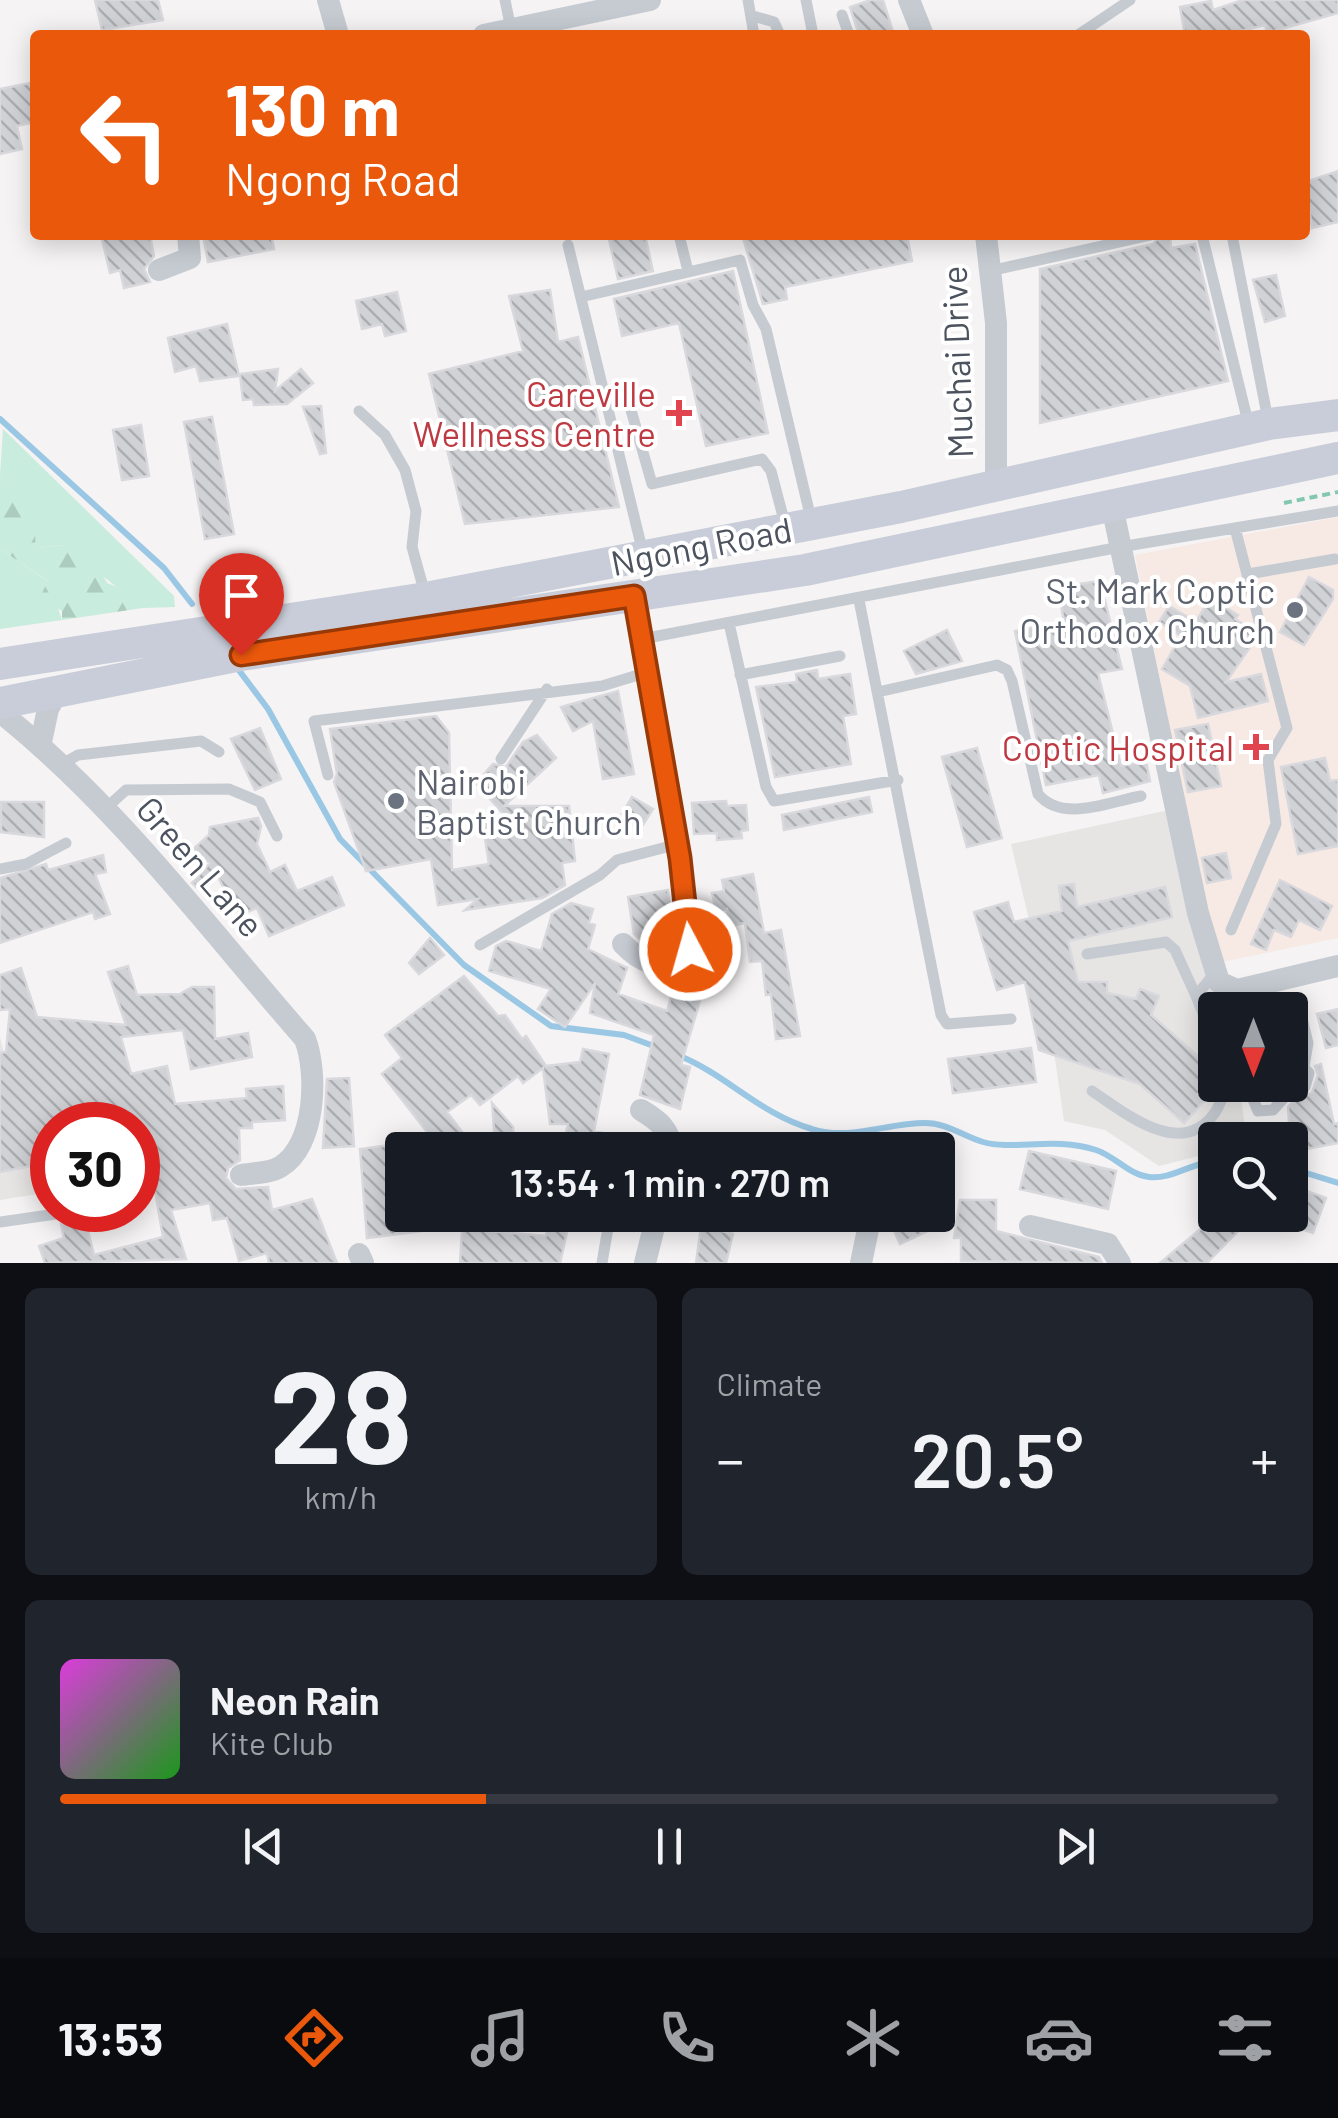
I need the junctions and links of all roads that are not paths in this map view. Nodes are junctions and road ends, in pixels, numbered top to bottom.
1 (328, 0) edge
2 (506, 0) edge
3 (647, 0) edge
4 (748, 0) edge
5 (806, 0) edge
6 (909, 0) edge
7 (1130, 0) edge
8 (753, 16) junction
9 (842, 16) dead end
10 (512, 29) junction
11 (337, 30) edge
12 (507, 30) edge
13 (754, 30) edge
14 (778, 30) edge
15 (812, 30) edge
16 (847, 30) edge
17 (921, 30) edge
18 (1085, 30) edge
19 (188, 240) edge
20 (680, 240) edge
21 (987, 240) edge
22 (1129, 240) edge
23 (1203, 240) edge
24 (1232, 240) edge
25 (568, 246) dead end
26 (159, 270) dead end
27 (688, 271) junction
28 (990, 271) junction
29 (581, 297) junction
30 (628, 402) dead end
31 (359, 411) dead end
32 (1338, 414) edge
33 (1250, 430) junction
34 (1338, 458) edge
35 (1253, 476) junction
36 (996, 487) junction
37 (1112, 506) junction
38 (901, 507) junction
39 (1338, 511) edge
40 (799, 526) junction
41 (1235, 528) junction
42 (1120, 547) junction
43 (914, 549) junction
44 (644, 558) junction
45 (1335, 559) dead end
46 (1248, 574) junction
47 (634, 596) junction
48 (426, 598) junction
49 (860, 600) junction
50 (729, 623) junction
51 (642, 639) junction
52 (238, 641) junction
53 (204, 647) junction
54 (840, 656) dead end
55 (0, 664) edge
56 (648, 672) junction
57 (740, 675) junction
58 (547, 690) junction
59 (57, 692) junction
60 (878, 692) junction
61 (0, 703) edge
62 (0, 712) edge
63 (40, 742) junction
64 (219, 752) dead end
65 (501, 759) dead end
66 (62, 764) junction
67 (328, 774) dead end
68 (898, 780) junction
69 (1141, 796) dead end
70 (104, 809) junction
71 (278, 836) dead end
72 (66, 844) dead end
73 (678, 844) junction
74 (0, 869) edge
75 (1231, 930) dead end
76 (622, 944) dead end
77 (480, 945) dead end
78 (1087, 954) dead end
79 (1338, 966) edge
80 (1224, 990) edge
81 (1196, 996) junction
82 (1198, 1001) edge
83 (1011, 1019) dead end
84 (1092, 1091) dead end
85 (1220, 1102) edge
86 (1255, 1102) edge
87 (1279, 1102) edge
88 (640, 1110) dead end
89 (668, 1132) edge
90 (241, 1175) dead end
91 (30, 1218) edge
92 (0, 1222) edge
93 (1030, 1226) dead end
94 (607, 1232) edge
95 (653, 1232) edge
96 (867, 1232) edge
97 (602, 1263) edge
98 (645, 1263) edge
99 (860, 1263) edge
100 (1120, 1263) edge

1 - 11 street
2 - 10 lane
3 - 10 street
4 - 8 lane
5 - 15 lane
6 - 17 street
7 - 18 lane
8 - 13 lane
8 - 14 lane
9 - 16 lane
10 - 12 street
19 - 26 street
20 - 27 lane
21 - 28 street, Muchai Drive
22 - 28 lane
23 - 33 lane
24 - 33 lane
25 - 29 lane
27 - 29 lane
27 - 40 lane
28 - 36 street, Muchai Drive
29 - 44 lane
30 - 40 lane
31 - 48 lane
32 - 33 main road, Ngong Road
33 - 35 main road
33 - 36 main road, Ngong Road
34 - 35 main road, Ngong Road
35 - 37 main road, Ngong Road
36 - 38 main road, Ngong Road
37 - 42 street
37 - 43 main road, Ngong Road
38 - 40 main road, Ngong Road
38 - 43 main road
39 - 41 lane
40 - 44 main road, Ngong Road
41 - 42 lane
41 - 46 lane
42 - 49 lane
42 - 80 street
43 - 47 main road, Ngong Road
44 - 48 main road, Ngong Road
45 - 46 lane
46 - 75 lane
47 - 51 street
47 - 52 main road, Ngong Road
48 - 52 main road, Ngong Road
49 - 50 lane
49 - 60 lane
50 - 51 lane
50 - 57 lane
51 - 56 street
52 - 53 main road, Ngong Road
53 - 55 main road, Ngong Road
53 - 59 main road, Ngong Road
54 - 57 lane
56 - 58 lane
56 - 73 street
57 - 68 lane
58 - 65 lane
58 - 67 lane
59 - 61 main road, Ngong Road
59 - 63 street
60 - 68 lane
60 - 69 lane
62 - 63 street, Green Lane
63 - 66 street, Green Lane
64 - 66 lane
66 - 70 street, Green Lane
68 - 83 lane
70 - 71 lane
70 - 90 street, Green Lane
72 - 74 lane
73 - 76 street
73 - 77 lane
78 - 81 lane
79 - 80 street
80 - 81 lane
81 - 82 lane
84 - 85 lane
86 - 87 lane
88 - 89 street
91 - 92 lane
93 - 100 street
94 - 97 lane
95 - 98 street
96 - 99 street

